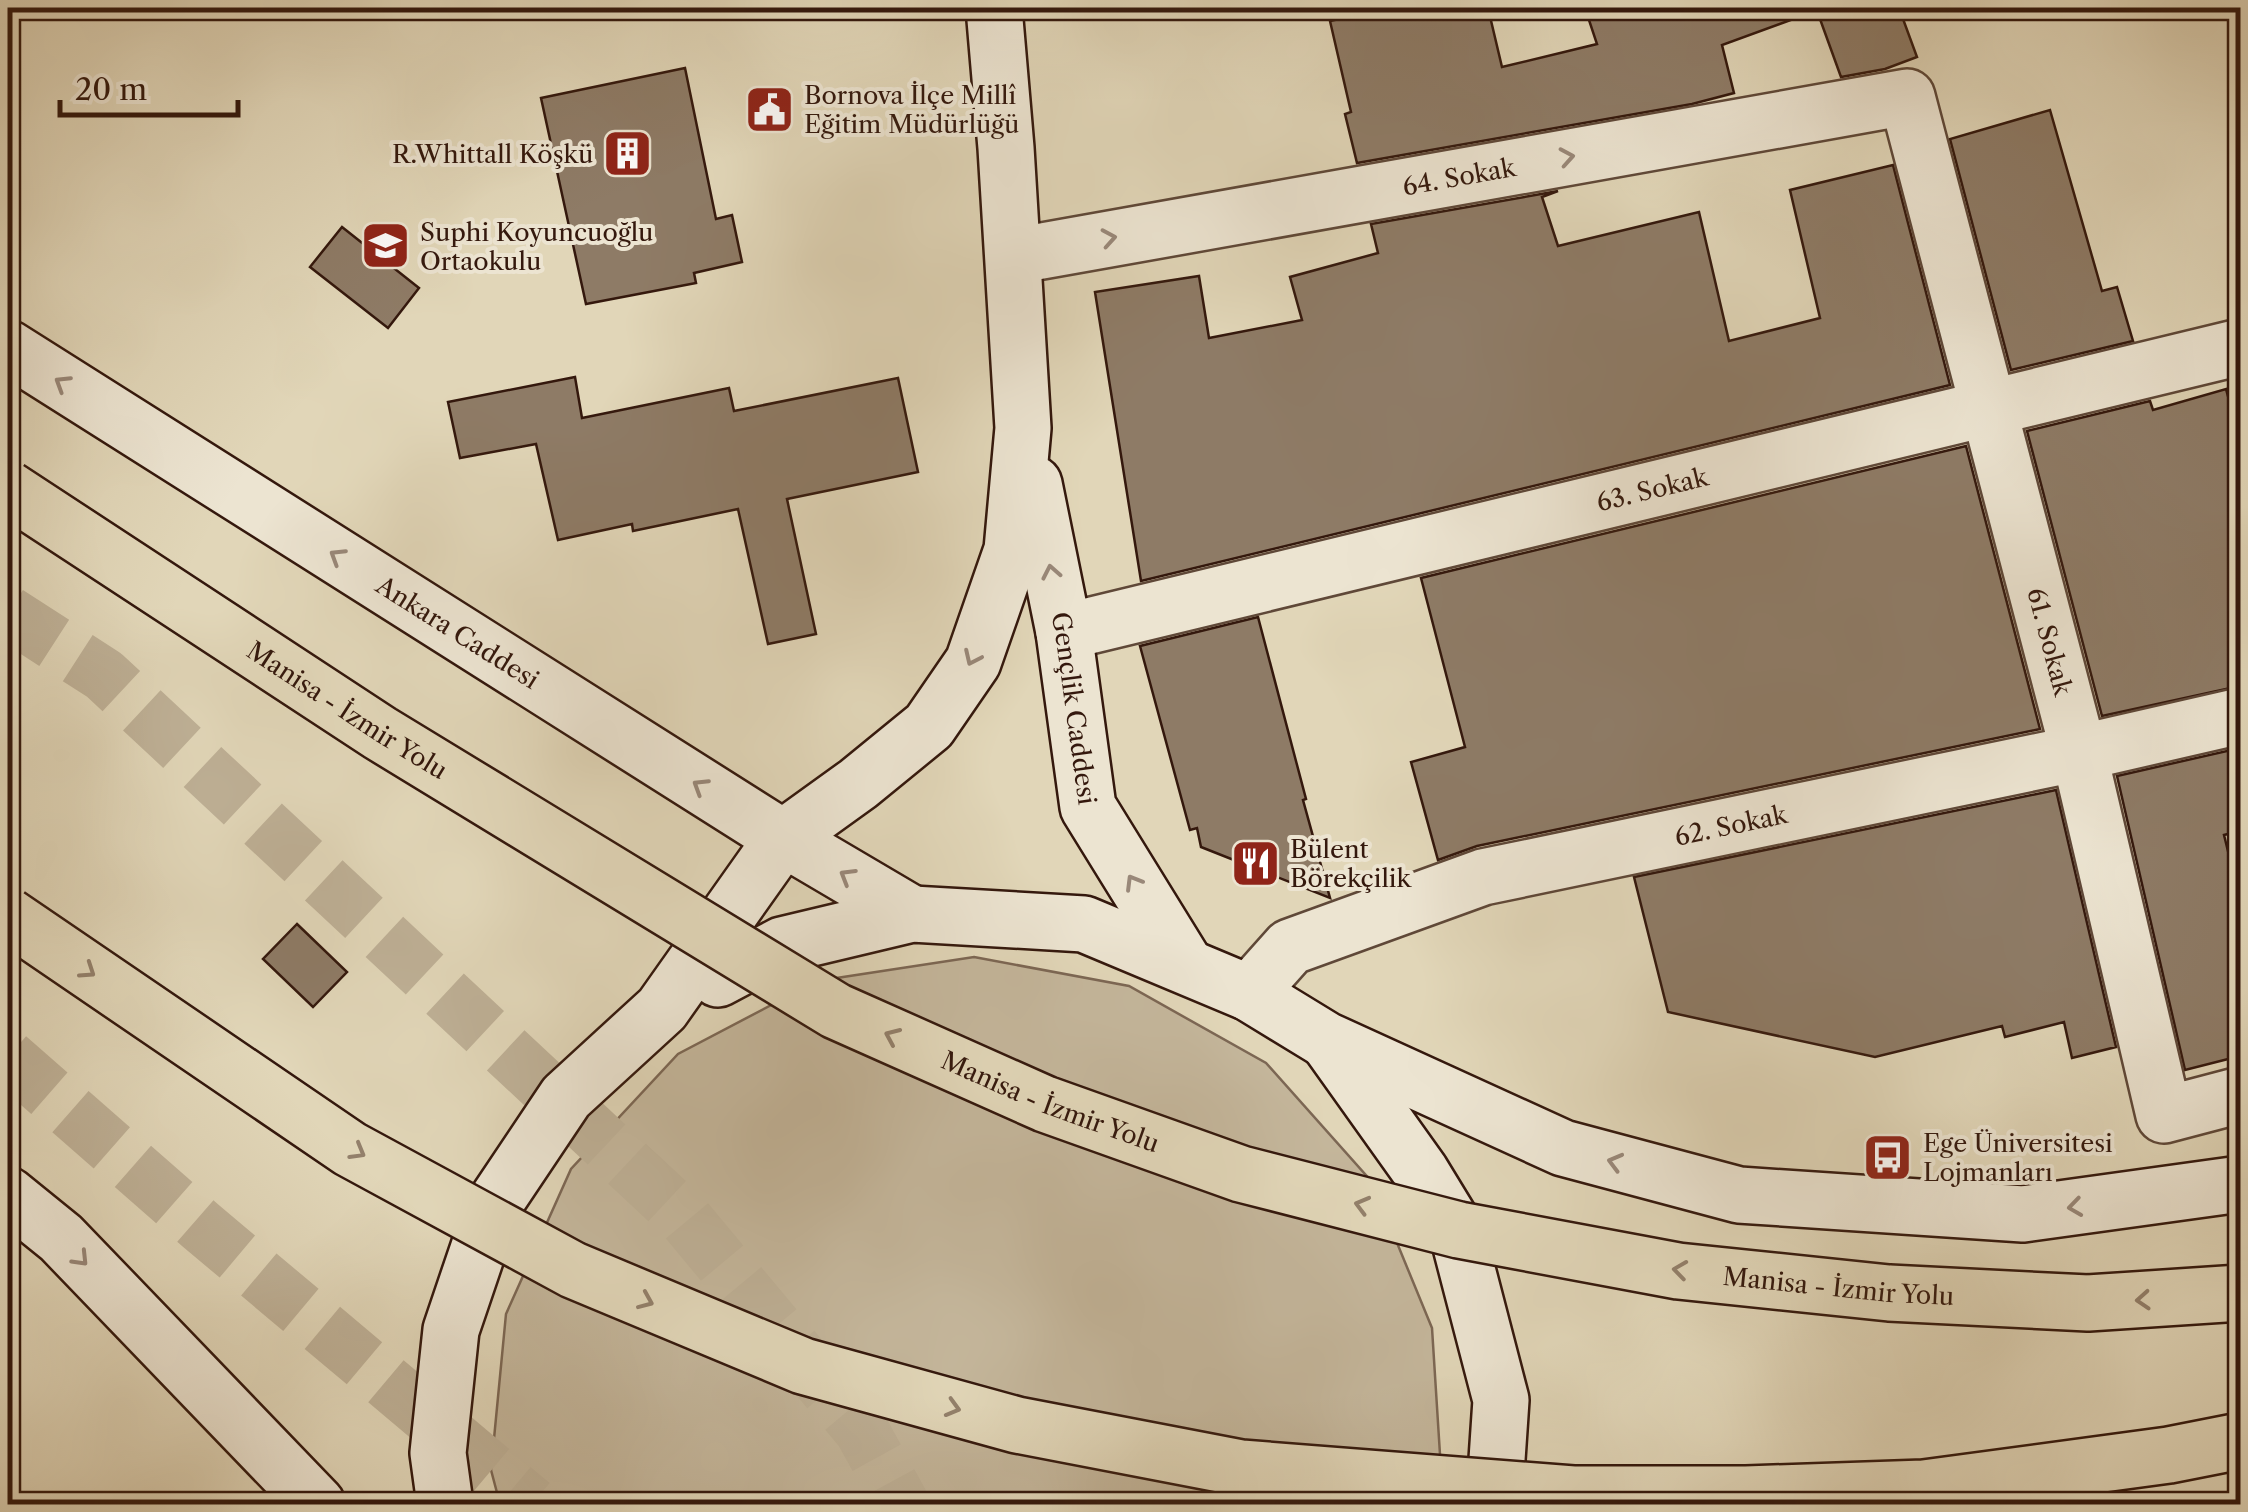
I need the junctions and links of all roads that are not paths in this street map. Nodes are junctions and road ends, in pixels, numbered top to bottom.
1 (994, 8) edge
2 (1906, 97) joint
3 (1014, 256) junction
4 (2240, 347) edge
5 (8, 348) edge
6 (1989, 409) junction
7 (1023, 428) junction
8 (8, 489) edge
9 (1064, 632) junction
10 (2240, 716) edge
11 (2079, 753) junction
12 (783, 838) junction
13 (912, 914) junction
14 (8, 916) edge
15 (1184, 964) junction
16 (1249, 993) junction
17 (662, 1009) junction
18 (1326, 1040) junction
19 (2240, 1095) edge
20 (2240, 1184) edge
21 (8, 1196) edge
22 (2240, 1293) edge
23 (2240, 1442) edge
24 (439, 1487) edge
25 (317, 1504) edge
26 (1494, 1504) edge

1 - 3 main road, Gençlik Caddesi
3 -> 2 main road, 64. Sokak
2 - 6 main road, 61. Sokak
3 - 7 main road, Gençlik Caddesi
4 - 6 main road, 63. Sokak
12 -> 5 main road, Ankara Caddesi
6 - 9 main road, 63. Sokak
6 - 11 main road, 61. Sokak
9 -> 7 main road, Gençlik Caddesi
7 -> 12 main road, Gençlik Caddesi
22 -> 8 highway, Manisa - İzmir Yolu, bridge
15 -> 9 main road, Gençlik Caddesi
10 - 11 main road, 62. Sokak
11 - 16 main road, 62. Sokak
11 - 19 main road, 61. Sokak
13 -> 12 main road, Ankara Caddesi
12 - 17 main road, Gençlik Caddesi
13 - 15 main road
13 - 17 main road
14 -> 23 highway, bridge
15 - 16 main road
16 - 18 main road
17 - 24 main road
20 -> 18 main road
18 - 26 main road
21 -> 25 main road

